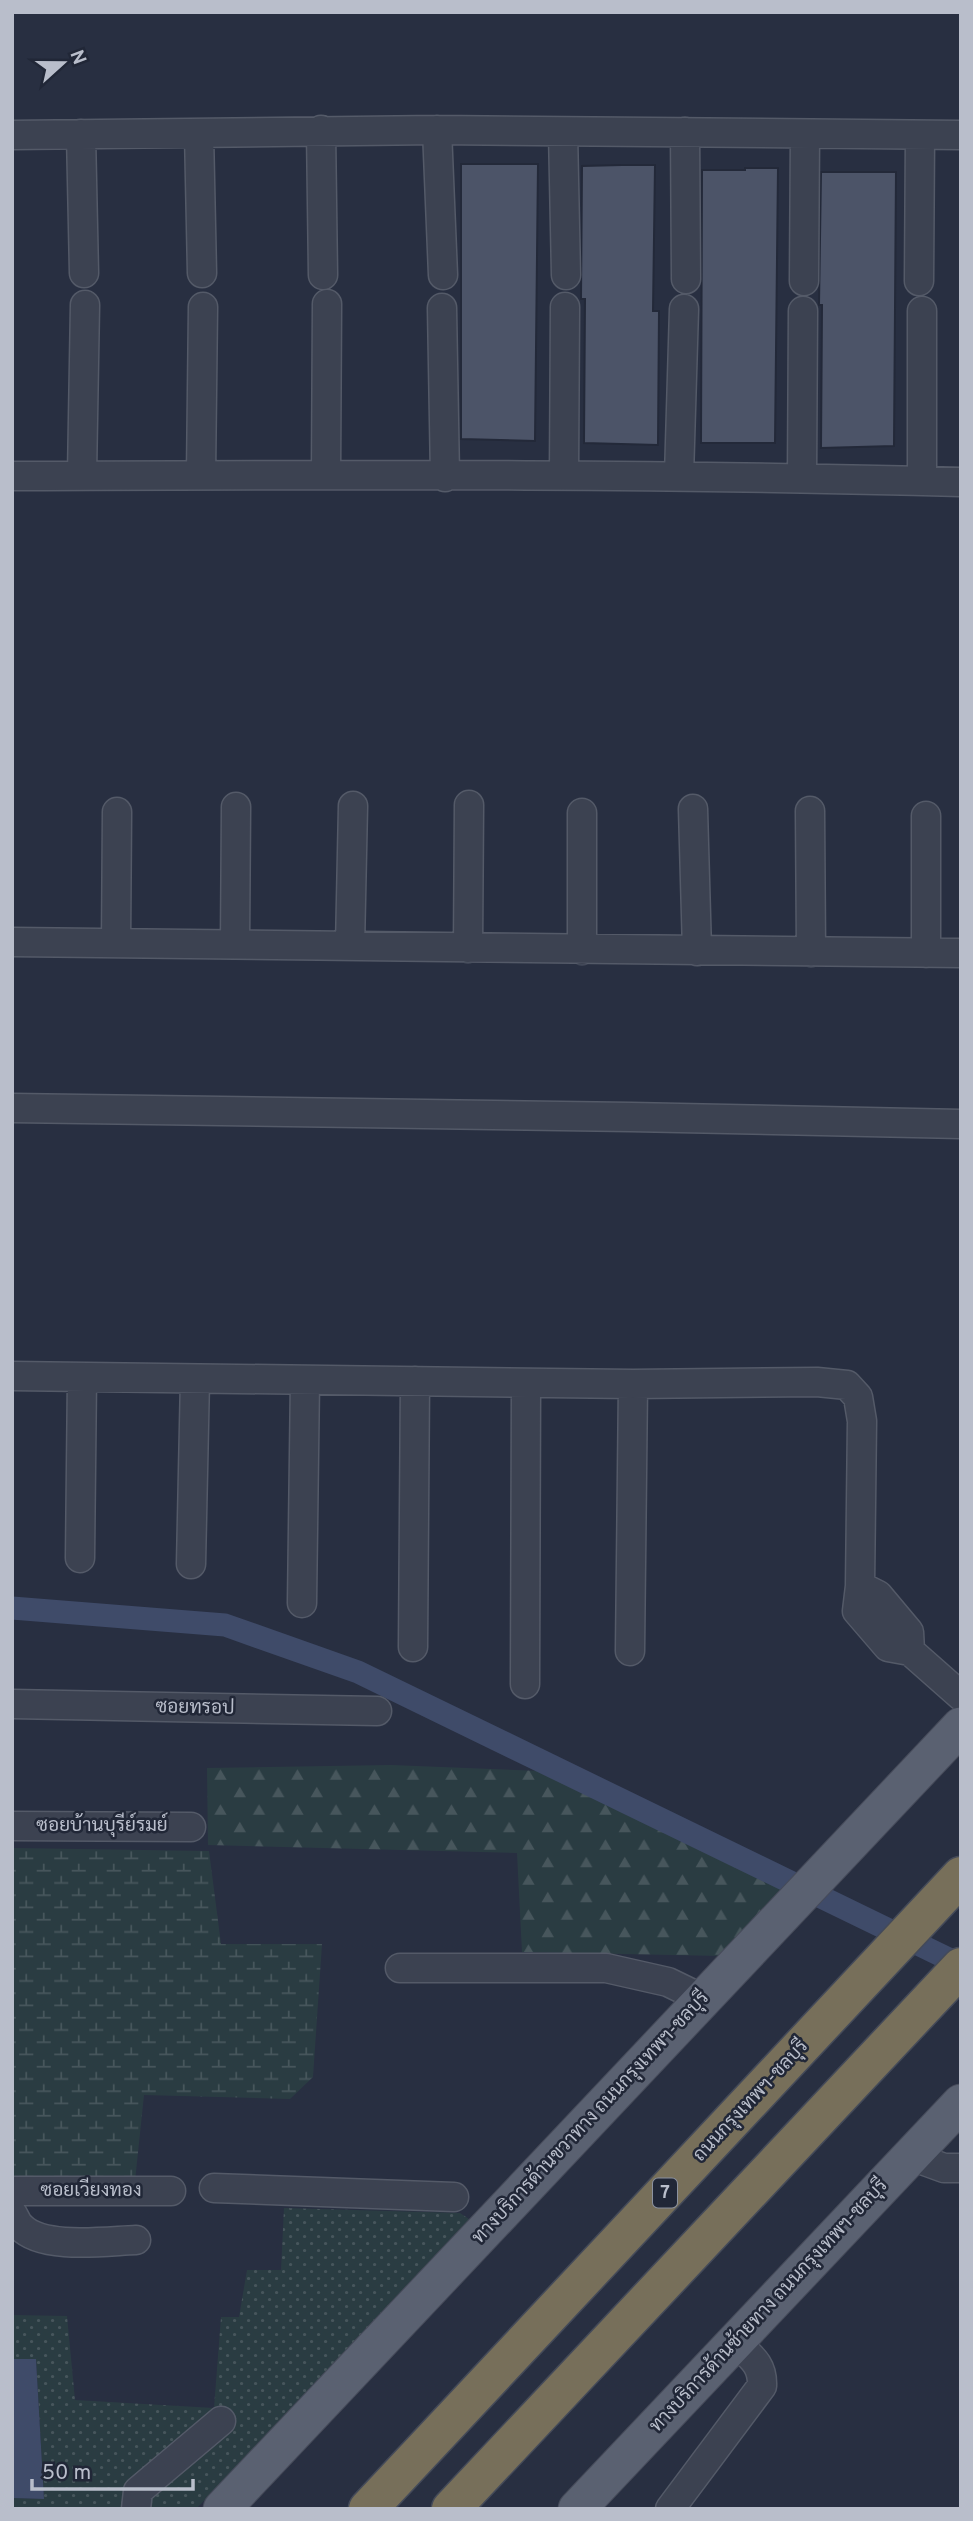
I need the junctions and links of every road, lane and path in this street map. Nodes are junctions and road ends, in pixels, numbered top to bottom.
1 (321, 130) junction
2 (437, 130) junction
3 (563, 132) junction
4 (685, 132) junction
5 (199, 133) junction
6 (81, 134) junction
7 (805, 134) junction
8 (12, 135) edge
9 (920, 135) junction
10 (961, 135) edge
11 (84, 273) dead end
12 (202, 273) dead end
13 (323, 275) dead end
14 (443, 275) dead end
15 (566, 275) dead end
16 (686, 279) dead end
17 (804, 281) dead end
18 (919, 281) dead end
19 (327, 304) dead end
20 (85, 305) dead end
21 (203, 307) dead end
22 (565, 307) dead end
23 (442, 308) dead end
24 (684, 309) dead end
25 (803, 311) dead end
26 (922, 311) dead end
27 (326, 473) junction
28 (82, 475) junction
29 (201, 475) junction
30 (564, 475) junction
31 (12, 476) edge
32 (445, 477) junction
33 (679, 477) junction
34 (802, 477) junction
35 (922, 481) junction
36 (961, 482) edge
37 (469, 805) dead end
38 (353, 806) dead end
39 (236, 807) dead end
40 (693, 809) dead end
41 (810, 811) dead end
42 (117, 813) dead end
43 (582, 813) dead end
44 (926, 816) dead end
45 (12, 942) edge
46 (116, 943) junction
47 (235, 944) junction
48 (350, 946) junction
49 (468, 948) junction
50 (582, 950) junction
51 (697, 951) junction
52 (811, 952) junction
53 (926, 953) junction
54 (961, 953) edge
55 (12, 1108) edge
56 (961, 1124) edge
57 (12, 1376) edge
58 (82, 1377) junction
59 (195, 1378) junction
60 (305, 1380) junction
61 (415, 1381) junction
62 (526, 1383) junction
63 (633, 1384) junction
64 (80, 1558) dead end
65 (191, 1564) dead end
66 (302, 1603) dead end
67 (413, 1647) dead end
68 (630, 1651) dead end
69 (525, 1684) dead end
70 (961, 1696) edge
71 (12, 1704) edge
72 (377, 1712) dead end
73 (961, 1726) edge
74 (12, 1826) edge
75 (191, 1827) dead end
76 (961, 1876) edge
77 (400, 1968) dead end
78 (961, 1968) edge
79 (703, 1999) junction
80 (961, 2103) edge
81 (911, 2156) junction
82 (961, 2168) edge
83 (214, 2188) dead end
84 (12, 2191) edge
85 (171, 2192) dead end
86 (454, 2197) dead end
87 (12, 2213) edge
88 (136, 2240) dead end
89 (736, 2343) junction
90 (221, 2421) dead end
91 (136, 2509) edge
92 (222, 2509) edge
93 (368, 2509) edge
94 (451, 2509) edge
95 (577, 2509) edge
96 (670, 2509) edge

1 - 2 street
1 - 5 street
1 - 13 street
2 - 3 street
2 - 14 street
3 - 4 street
3 - 15 street
4 - 7 street
4 - 16 street
5 - 6 street
5 - 12 street
6 - 8 street
6 - 11 street
7 - 9 street
7 - 17 street
9 - 10 street
9 - 18 street
19 - 27 street
20 - 28 street
21 - 29 street
22 - 30 street
23 - 32 street
24 - 33 street
25 - 34 street
26 - 35 street
27 - 29 street
27 - 32 street
28 - 29 street
28 - 31 street
30 - 32 street
30 - 33 street
33 - 34 street
34 - 35 street
35 - 36 street
37 - 49 street
38 - 48 street
39 - 47 street
40 - 51 street
41 - 52 street
42 - 46 street
43 - 50 street
44 - 53 street
45 - 46 street
46 - 47 street
47 - 48 street
48 - 49 street
49 - 50 street
50 - 51 street
51 - 52 street
52 - 53 street
53 - 54 street
55 - 56 street
57 - 58 street
58 - 59 street
58 - 64 street
59 - 60 street
59 - 65 street
60 - 61 street
60 - 66 street
61 - 62 street
61 - 67 street
62 - 63 street
62 - 69 street
63 - 68 street
63 - 70 street
71 - 72 street, ซอยทรอป
73 - 79 main road, ทางบริการด้านขวาทาง ถนนกรุงเทพฯ-ชลบุรี
74 - 75 street, ซอยบ้านบุรีย์รมย์
76 - 93 highway, ถนนกรุงเทพฯ-ชลบุรี / 7
77 - 79 street
78 - 94 highway
79 - 92 main road, ทางบริการด้านขวาทาง ถนนกรุงเทพฯ-ชลบุรี
80 - 81 main road, ทางบริการด้านซ้ายทาง ถนนกรุงเทพฯ-ชลบุรี
81 - 82 street
81 - 89 main road, ทางบริการด้านซ้ายทาง ถนนกรุงเทพฯ-ชลบุรี
83 - 86 street
84 - 85 street, ซอยเวียงทอง
87 - 88 street
89 - 95 main road, ทางบริการด้านซ้ายทาง ถนนกรุงเทพฯ-ชลบุรี
89 - 96 street
90 - 91 street

